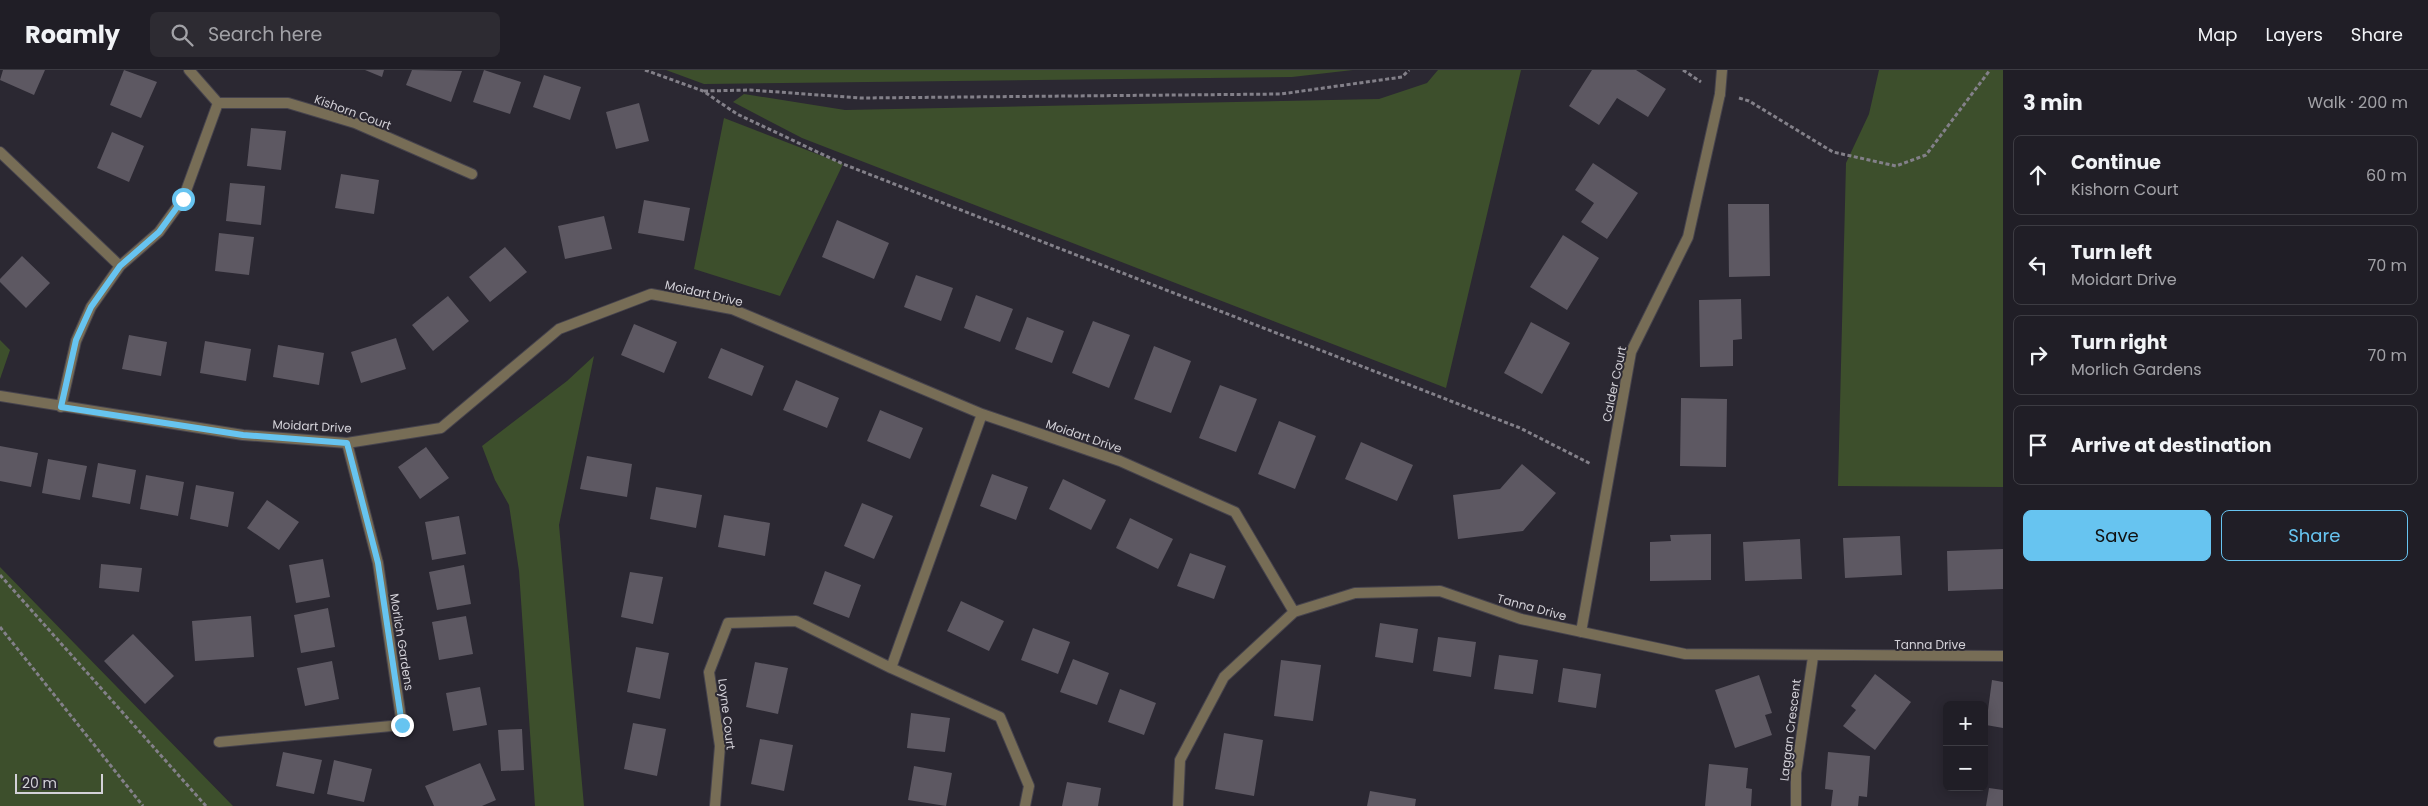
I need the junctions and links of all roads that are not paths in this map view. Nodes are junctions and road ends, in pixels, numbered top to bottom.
1 (189, 70) edge
2 (1722, 70) edge
3 (218, 103) junction
4 (0, 152) edge
5 (472, 174) dead end
6 (120, 266) junction
7 (0, 396) edge
8 (61, 407) junction
9 (982, 414) junction
10 (347, 443) junction
11 (1294, 612) junction
12 (1581, 632) junction
13 (2003, 656) edge
14 (1812, 657) junction
15 (891, 668) junction
16 (219, 742) dead end
17 (715, 806) edge
18 (1025, 806) edge
19 (1178, 806) edge
20 (1796, 806) edge

1 - 3 street
2 - 12 street, Calder Court
3 - 5 street, Kishorn Court
3 - 6 street
4 - 6 street
6 - 8 street
7 - 8 street, Moidart Drive
8 - 10 street, Moidart Drive
9 - 10 street, Moidart Drive
9 - 11 street, Moidart Drive
9 - 15 street
10 - 16 street, Morlich Gardens
11 - 12 street, Tanna Drive
11 - 19 street, Tanna Drive
12 - 14 street, Tanna Drive
13 - 14 street, Tanna Drive
14 - 20 street, Laggan Crescent
15 - 17 street, Loyne Court
15 - 18 street, Loyne Court

